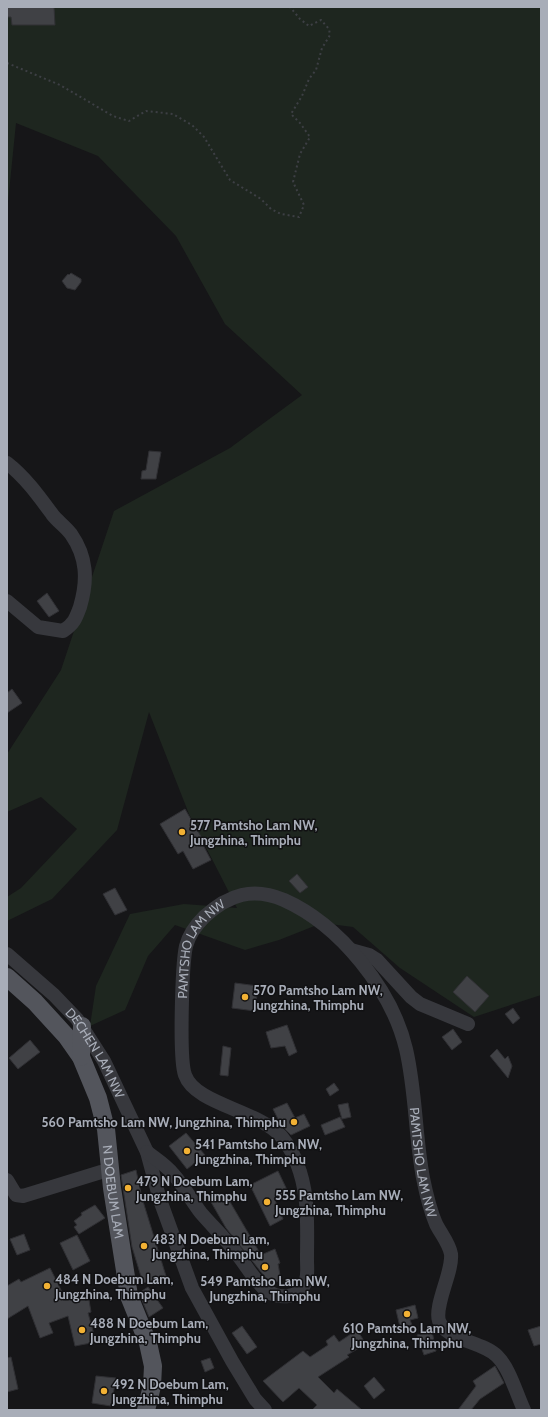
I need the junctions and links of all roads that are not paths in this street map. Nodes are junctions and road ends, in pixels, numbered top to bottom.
1 (7, 464) edge
2 (7, 601) edge
3 (351, 950) junction
4 (7, 954) edge
5 (7, 977) edge
6 (7, 993) edge
7 (468, 1024) dead end
8 (82, 1026) junction
9 (81, 1057) junction
10 (147, 1152) junction
11 (101, 1172) junction
12 (7, 1180) edge
13 (255, 1405) edge
14 (136, 1410) edge
15 (146, 1410) edge
16 (264, 1410) edge
17 (524, 1410) edge

1 - 2 street
3 - 7 street
3 - 10 street, PAMTSHO LAM NW
3 - 17 street, PAMTSHO LAM NW
4 - 8 street, DECHEN LAM NW
5 - 9 main road, N DOEBUM LAM
6 - 11 main road, N DOEBUM LAM
8 - 9 main road
8 - 10 street, DECHEN LAM NW
9 - 15 main road, N DOEBUM LAM
10 - 13 street, DECHEN LAM NW
11 - 12 street
11 - 14 main road, N DOEBUM LAM
13 - 16 street, DECHEN LAM NW

